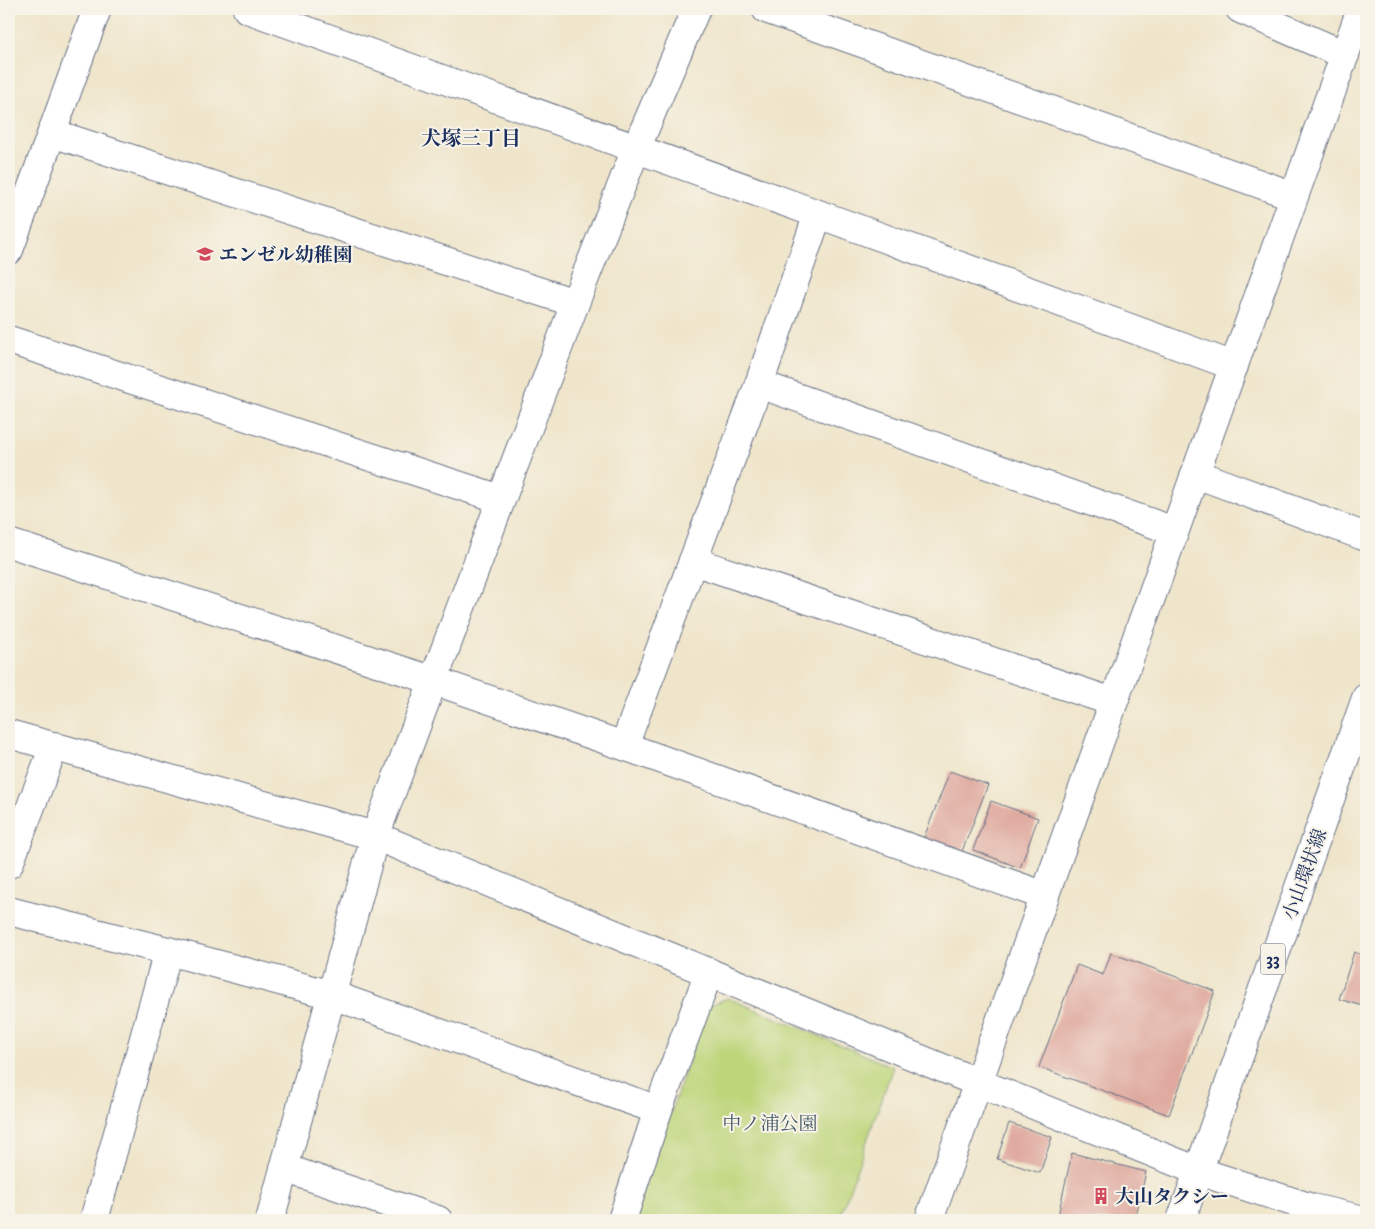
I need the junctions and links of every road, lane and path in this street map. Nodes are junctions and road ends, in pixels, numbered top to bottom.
1 (98, 9) edge
2 (247, 9) edge
3 (696, 9) edge
4 (766, 9) edge
5 (1240, 9) edge
6 (1361, 9) edge
7 (1345, 55) junction
8 (52, 133) junction
9 (636, 149) junction
10 (1294, 196) junction
11 (818, 214) junction
12 (9, 250) edge
13 (575, 303) junction
14 (9, 340) edge
15 (1234, 366) junction
16 (759, 384) junction
17 (1196, 474) junction
18 (502, 499) junction
19 (1174, 531) junction
20 (1366, 537) edge
21 (9, 543) edge
22 (693, 561) junction
23 (432, 680) junction
24 (1366, 698) edge
25 (1113, 702) junction
26 (9, 734) edge
27 (54, 746) junction
28 (624, 746) junction
29 (375, 836) junction
30 (9, 864) edge
31 (1045, 896) junction
32 (9, 911) edge
33 (168, 951) junction
34 (709, 972) junction
35 (332, 995) junction
36 (978, 1084) junction
37 (658, 1110) junction
38 (284, 1168) junction
39 (1198, 1171) junction
40 (94, 1220) edge
41 (270, 1220) edge
42 (438, 1220) edge
43 (622, 1220) edge
44 (929, 1220) edge
45 (1180, 1220) edge
46 (1364, 1220) edge

1 - 8 street
2 - 9 street
3 - 9 street
4 - 10 street
5 - 7 street
6 - 7 street
7 - 10 street
8 - 12 street
8 - 13 street
9 - 11 street
9 - 13 street
10 - 15 street
11 - 15 street
11 - 16 street
13 - 18 street
14 - 18 street
15 - 17 street
16 - 19 street
16 - 22 street
17 - 19 street
17 - 20 street
18 - 23 street
19 - 25 street
21 - 23 street
22 - 25 street
22 - 28 street
23 - 28 street
23 - 29 street
24 - 39 street, 小山環状線 / 33
25 - 31 street
26 - 27 street
27 - 29 street
27 - 30 street
28 - 31 street
29 - 34 street
29 - 35 street
31 - 36 street
32 - 33 street
33 - 35 street
33 - 40 street
34 - 36 street
34 - 37 street
35 - 37 street
35 - 38 street
36 - 39 street
36 - 44 street
37 - 43 street
38 - 41 street
38 - 42 street
39 - 45 street, 小山環状線 / 33
39 - 46 street

